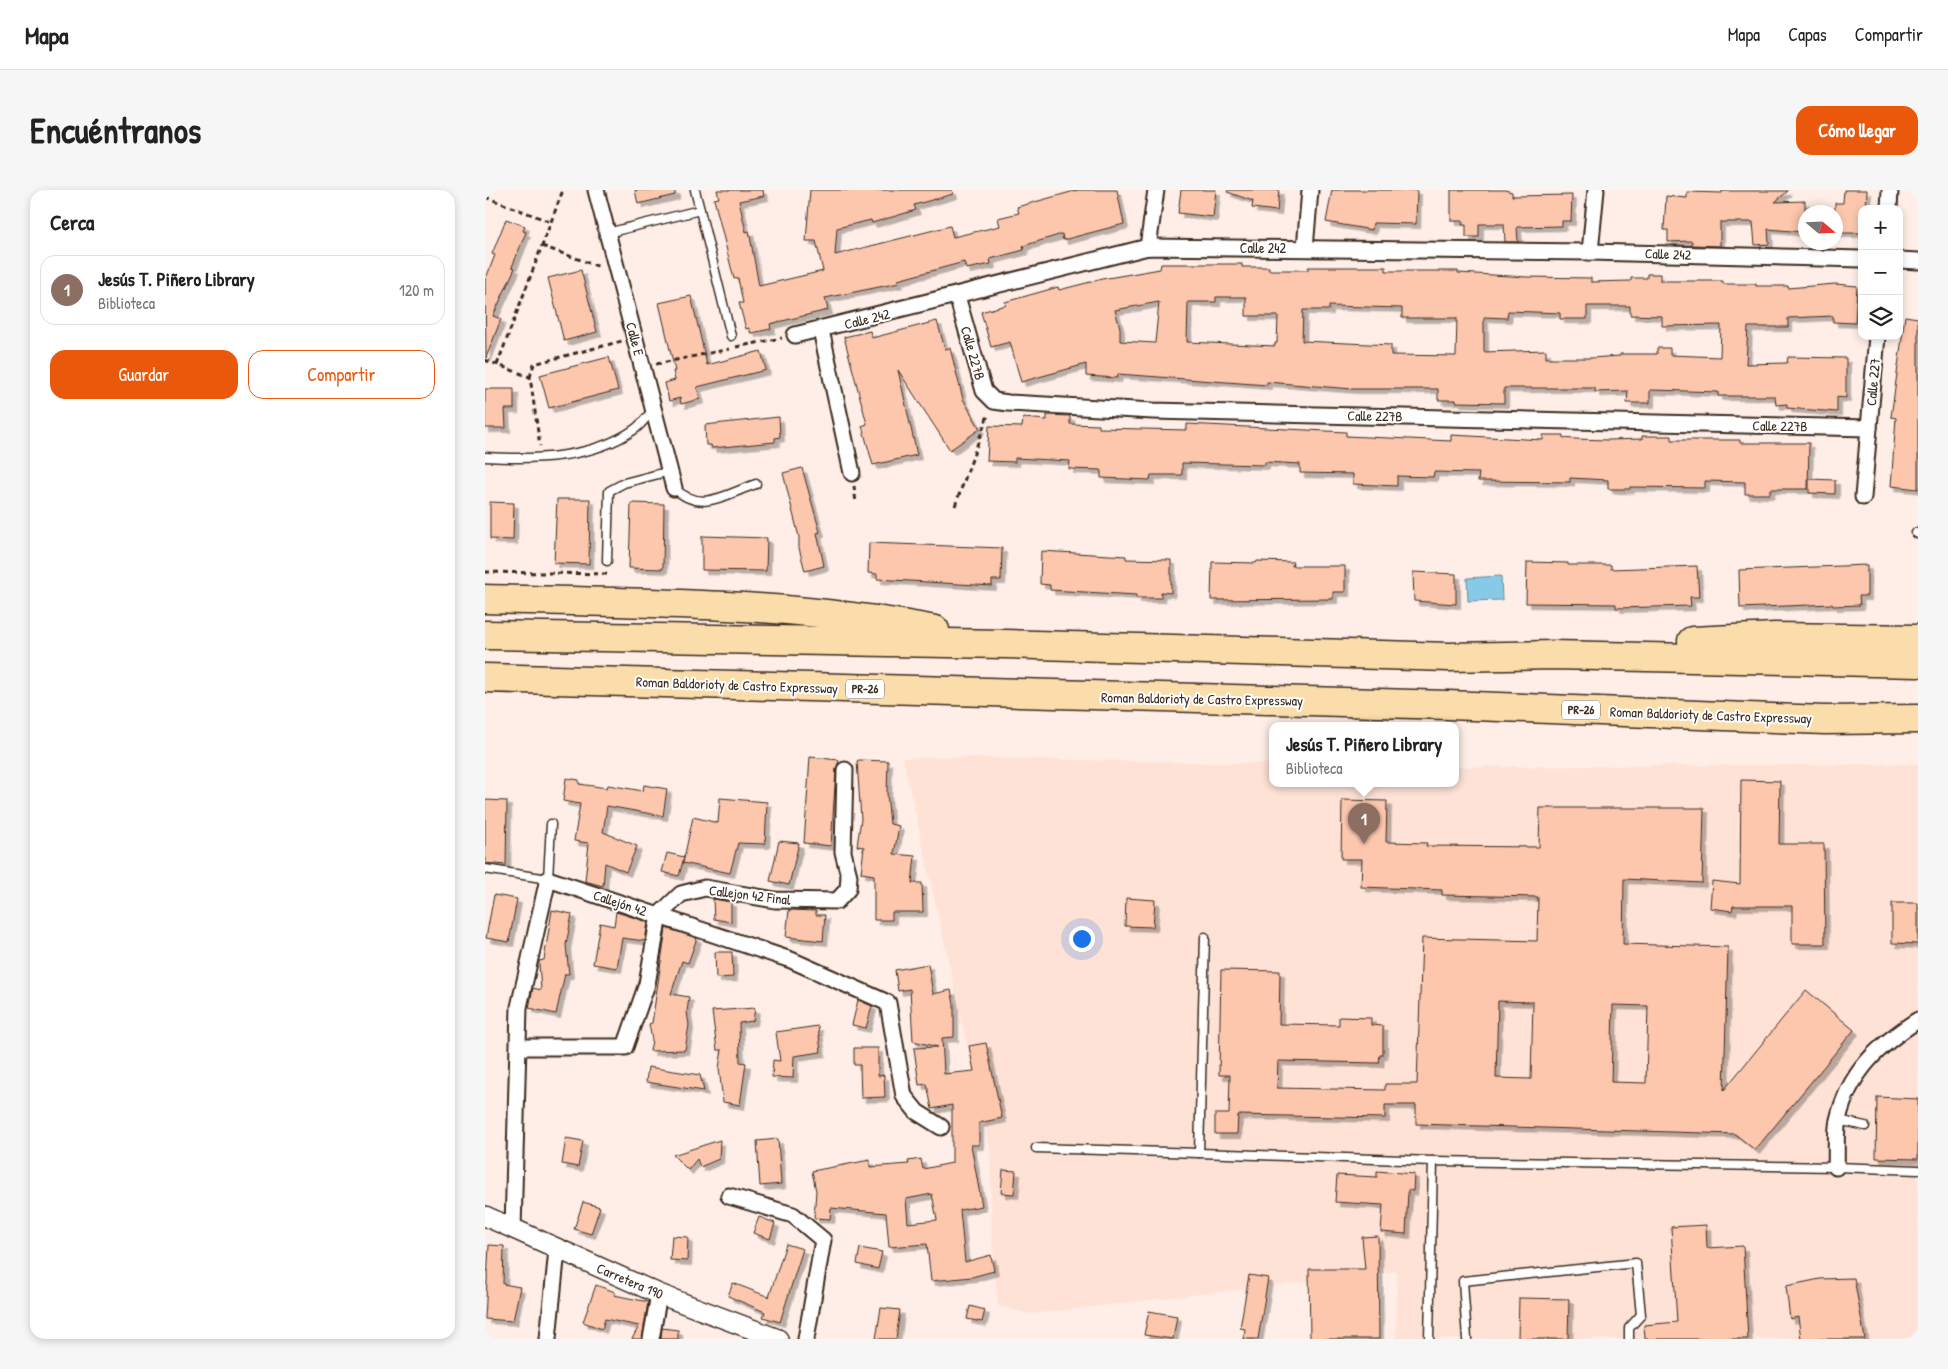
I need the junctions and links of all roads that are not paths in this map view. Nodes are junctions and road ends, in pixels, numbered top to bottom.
1 (596, 190) edge
2 (695, 190) edge
3 (1157, 190) edge
4 (1311, 190) edge
5 (1595, 190) edge
6 (1891, 190) edge
7 (1889, 205) edge
8 (700, 210) junction
9 (607, 233) junction
10 (1148, 248) junction
11 (1305, 248) junction
12 (1589, 252) junction
13 (1858, 259) edge
14 (1903, 260) edge
15 (1918, 261) edge
16 (957, 296) junction
17 (821, 330) junction
18 (795, 335) road end
19 (731, 336) dead end
20 (1877, 340) edge
21 (654, 409) junction
22 (1869, 428) junction
23 (485, 457) edge
24 (670, 471) junction
25 (852, 473) dead end
26 (756, 484) dead end
27 (675, 488) joint
28 (1863, 497) dead end
29 (607, 560) road end
30 (485, 599) edge
31 (485, 635) edge
32 (1918, 639) edge
33 (1005, 644) junction
34 (1553, 655) junction
35 (1918, 663) edge
36 (485, 678) edge
37 (541, 680) junction
38 (485, 694) edge
39 (1918, 719) edge
40 (845, 770) dead end
41 (551, 824) dead end
42 (485, 869) edge
43 (548, 879) junction
44 (659, 915) junction
45 (1205, 937) dead end
46 (1918, 1020) edge
47 (519, 1047) junction
48 (1838, 1120) junction
49 (1865, 1126) dead end
50 (941, 1127) dead end
51 (1036, 1148) dead end
52 (1199, 1152) junction
53 (1433, 1161) junction
54 (1836, 1166) junction
55 (1918, 1170) edge
56 (729, 1196) dead end
57 (485, 1216) edge
58 (513, 1229) junction
59 (557, 1250) junction
60 (659, 1294) junction
61 (767, 1337) edge
62 (548, 1339) edge
63 (651, 1339) edge
64 (806, 1339) edge
65 (1429, 1339) edge
66 (1467, 1339) edge
67 (1629, 1339) edge

1 - 9 street, Calle E
2 - 8 lane
3 - 10 street
4 - 11 street
5 - 12 street
6 - 7 street
8 - 9 lane
8 - 19 lane
9 - 21 street, Calle E
10 - 11 street, Calle 242
10 - 16 street, Calle 242
11 - 12 street, Calle 242
12 - 13 street, Calle 242
14 - 15 street
16 - 17 street, Calle 242
16 - 22 street, Calle 227B
17 - 18 street, Calle 242
17 - 25 street
20 - 22 street, Calle 227
21 - 23 lane
21 - 24 street, Calle E
22 - 28 street, Calle 227
24 - 27 street, Calle E
24 - 29 lane
26 - 27 lane
30 - 33 highway
31 - 33 highway
32 - 34 highway
33 - 34 highway
34 - 35 highway
36 - 37 highway, Roman Baldorioty de Castro Expressway / PR-26
37 - 38 highway
37 - 39 highway, Roman Baldorioty de Castro Expressway / PR-26
40 - 44 street, Callejon 42 Final
41 - 43 lane
42 - 43 lane
43 - 44 street, Callejón 42
43 - 47 street
44 - 47 street
44 - 50 street, Callejón 42
45 - 52 lane
46 - 48 street
47 - 58 street
48 - 49 lane
48 - 54 street
51 - 52 lane
52 - 53 lane
53 - 54 lane
53 - 65 lane
54 - 55 lane
56 - 64 street
57 - 58 street, Carretera 190
58 - 59 street, Carretera 190
59 - 60 street, Carretera 190
59 - 62 street
60 - 61 street, Carretera 190
60 - 63 street
66 - 67 lane

